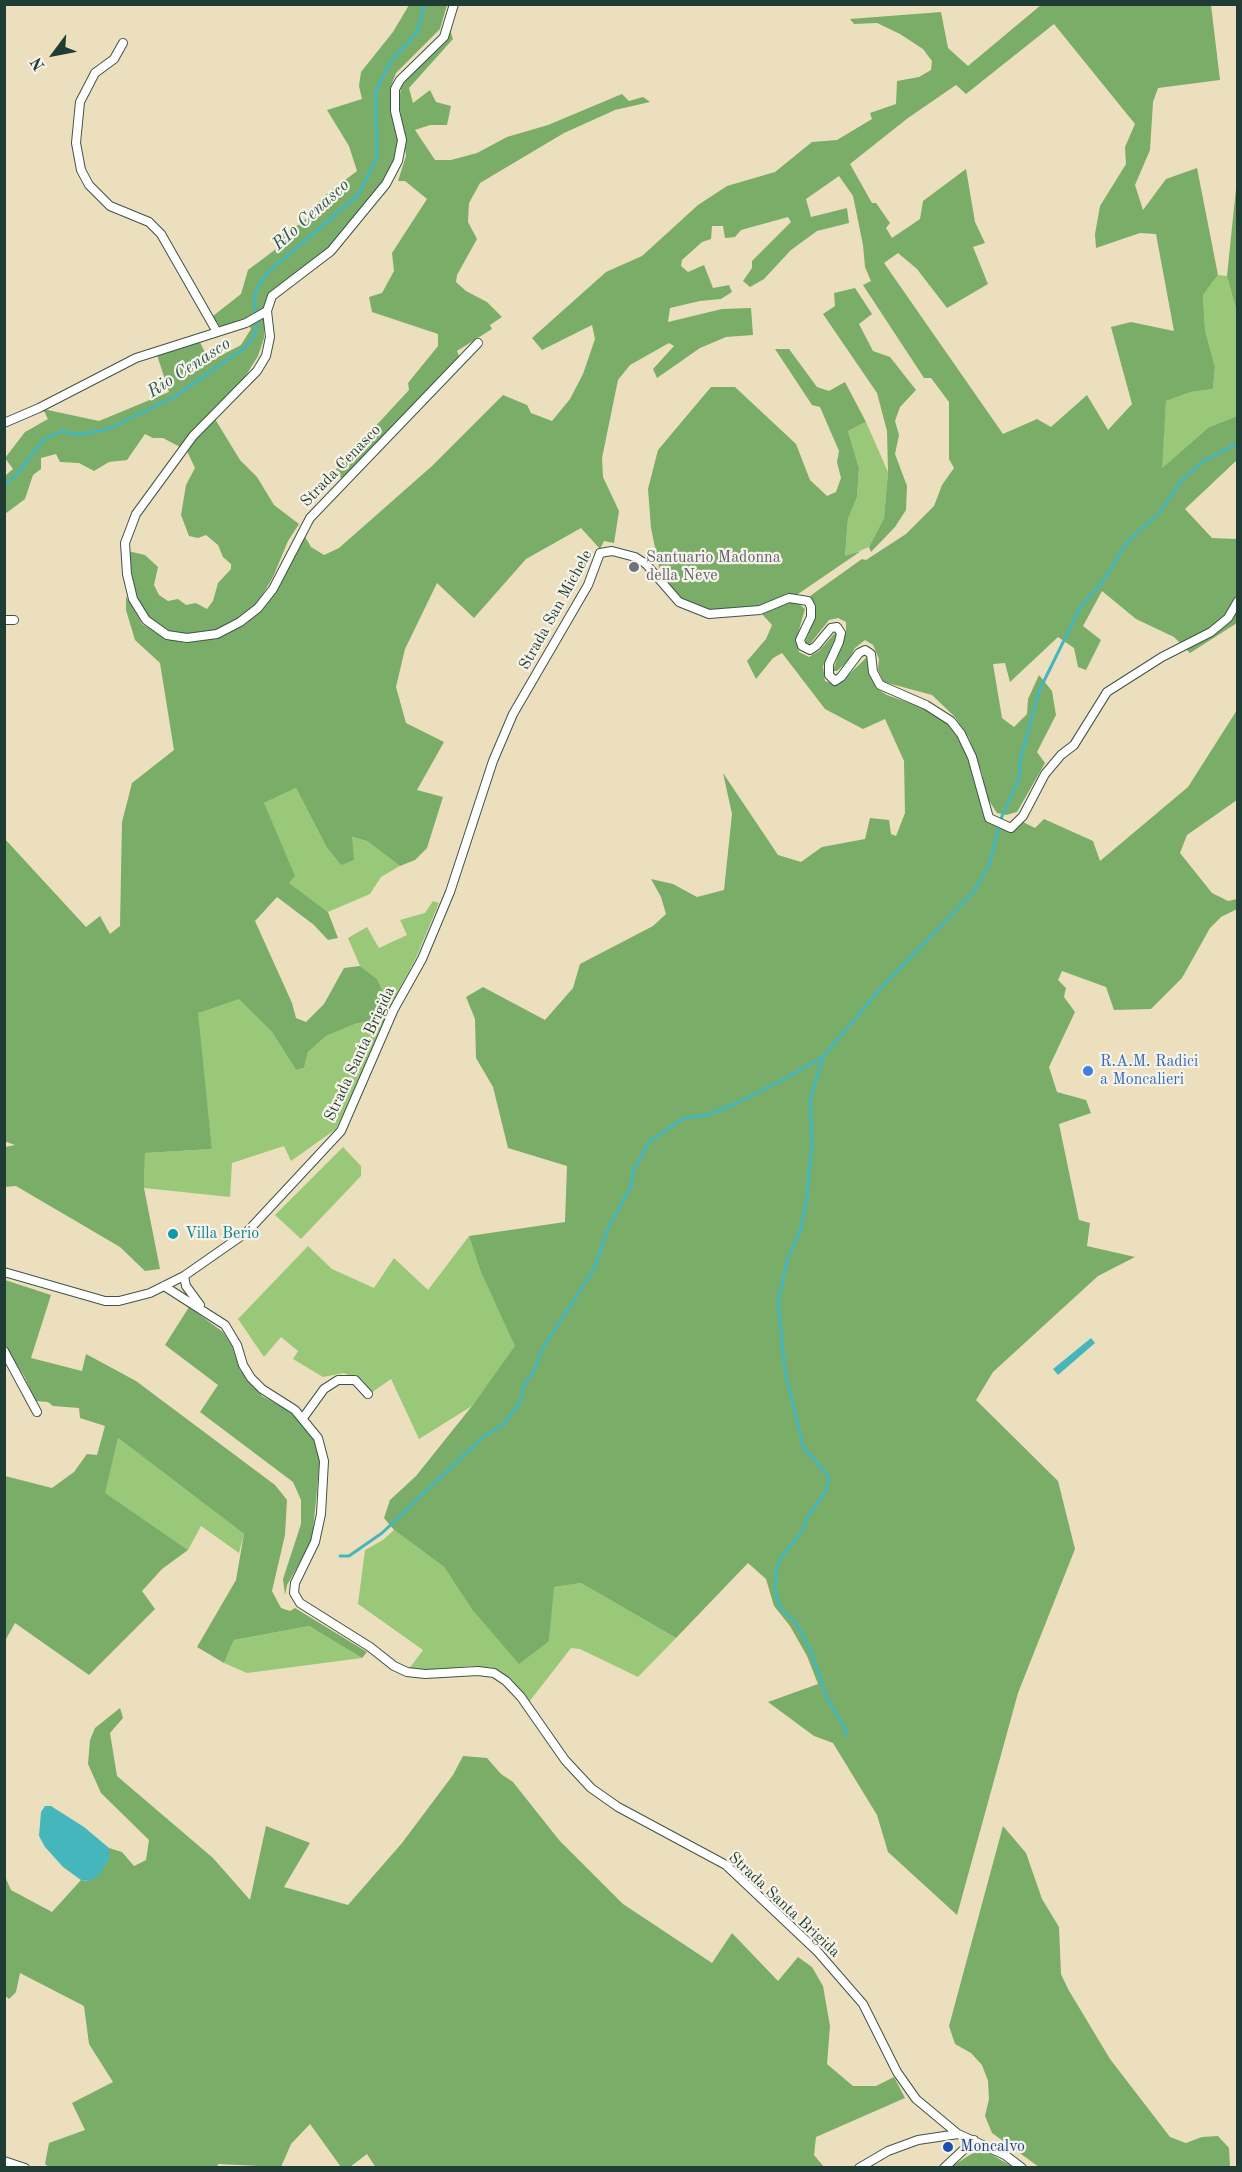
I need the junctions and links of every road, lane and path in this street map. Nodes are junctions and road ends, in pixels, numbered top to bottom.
1 (454, 4) edge
2 (123, 43) dead end
3 (267, 311) junction
4 (217, 332) junction
5 (478, 343) dead end
6 (4, 423) edge
7 (1238, 601) edge
8 (4, 620) edge
9 (14, 620) dead end
10 (422, 959) joint
11 (4, 1272) edge
12 (184, 1276) junction
13 (164, 1286) junction
14 (206, 1313) junction
15 (4, 1351) edge
16 (368, 1394) dead end
17 (37, 1412) dead end
18 (303, 1418) junction
19 (958, 2134) junction
20 (974, 2140) junction
21 (4, 2161) edge
22 (25, 2168) edge
23 (860, 2168) edge
24 (945, 2168) edge
25 (1022, 2168) edge

1 - 3 street
2 - 4 street
3 - 4 street
3 - 5 street, Strada Cenasco
4 - 6 street
7 - 10 street, Strada San Michele
8 - 9 street
10 - 12 street, Strada Santa Brigida
11 - 13 street, Strada Santa Brigida
12 - 13 street, Strada Santa Brigida
12 - 14 street, Strada Santa Brigida
13 - 14 street, Strada Santa Brigida
14 - 18 street, Strada Santa Brigida
15 - 17 street
16 - 18 street
18 - 19 street, Strada Santa Brigida
19 - 20 street, Strada Santa Brigida
19 - 23 street
20 - 24 street
20 - 25 street, Strada Santa Brigida
21 - 22 street

